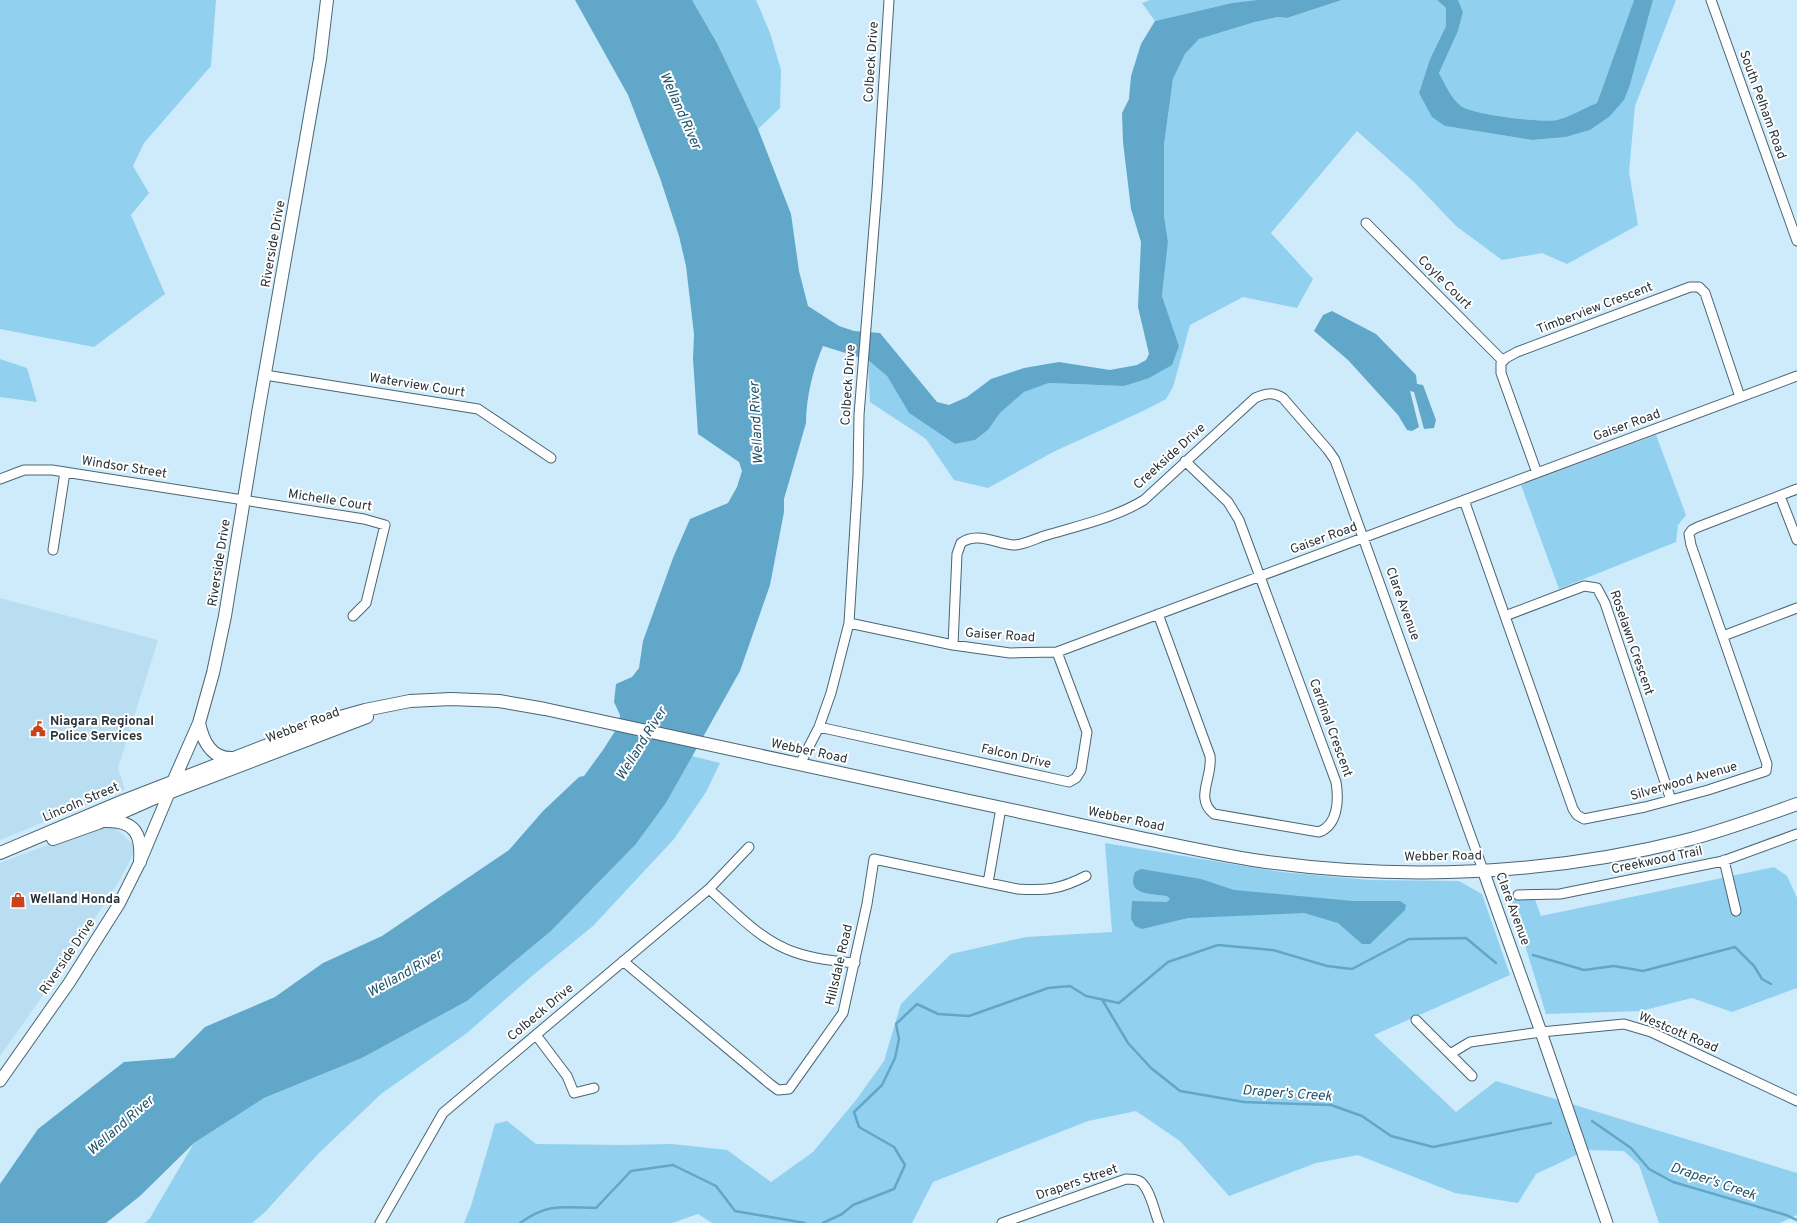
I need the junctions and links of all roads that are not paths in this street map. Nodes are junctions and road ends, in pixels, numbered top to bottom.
1 (327, 0) edge
2 (889, 0) edge
3 (1711, 0) edge
4 (1366, 223) dead end
5 (1797, 241) edge
6 (1503, 362) junction
7 (265, 375) junction
8 (1797, 376) edge
9 (1740, 397) junction
10 (551, 458) dead end
11 (1185, 461) junction
12 (66, 472) junction
13 (1537, 473) junction
14 (0, 479) edge
15 (1797, 489) edge
16 (1780, 496) junction
17 (1464, 500) junction
18 (244, 501) junction
19 (1363, 538) junction
20 (1797, 540) edge
21 (54, 550) dead end
22 (1259, 577) junction
23 (1797, 608) edge
24 (1158, 614) junction
25 (353, 616) dead end
26 (1505, 616) junction
27 (848, 623) junction
28 (1723, 636) junction
29 (953, 645) junction
30 (1057, 652) junction
31 (451, 699) junction
32 (199, 723) junction
33 (819, 727) junction
34 (238, 757) junction
35 (800, 764) junction
36 (171, 787) junction
37 (1671, 800) junction
38 (1797, 804) edge
39 (1002, 808) junction
40 (98, 823) junction
41 (1796, 837) edge
42 (749, 847) dead end
43 (0, 854) edge
44 (1724, 860) junction
45 (140, 862) junction
46 (1483, 870) junction
47 (1086, 876) dead end
48 (988, 883) junction
49 (709, 889) junction
50 (1518, 895) dead end
51 (1736, 911) dead end
52 (623, 961) junction
53 (854, 963) junction
54 (1416, 1020) dead end
55 (1541, 1032) junction
56 (536, 1035) junction
57 (1450, 1054) junction
58 (1472, 1076) dead end
59 (0, 1082) edge
60 (594, 1088) dead end
61 (1797, 1101) edge
62 (380, 1223) edge
63 (1002, 1223) edge
64 (1159, 1223) edge
65 (1607, 1223) edge

1 - 7 main road, Riverside Drive
2 - 27 street, Colbeck Drive
3 - 5 street, South Pelham Road
4 - 6 street, Coyle Court
6 - 9 street, Timberview Crescent
6 - 13 street
7 - 10 street, Waterview Court
7 - 18 main road, Riverside Drive
8 - 9 street, Gaiser Road
9 - 13 street, Gaiser Road
11 - 19 street, Creekside Drive
11 - 22 street
11 - 29 street, Creekside Drive
12 - 14 street, Windsor Street
12 - 18 street, Windsor Street
12 - 21 street
13 - 17 street, Gaiser Road
15 - 16 street, Silverwood Avenue
16 - 20 street
16 - 28 street, Silverwood Avenue
17 - 19 street, Gaiser Road
17 - 26 street, Silverwood Avenue
18 - 25 street, Michelle Court
18 - 32 main road, Riverside Drive
19 - 22 street, Gaiser Road
19 - 46 street, Clare Avenue
22 - 24 street, Gaiser Road
22 - 24 street, Cardinal Crescent
23 - 28 street
24 - 30 street, Gaiser Road
26 - 37 street, Silverwood Avenue
26 - 37 street, Roselawn Crescent
27 - 29 street, Gaiser Road
27 - 33 street, Colbeck Drive
28 - 37 street, Silverwood Avenue
29 - 30 street, Gaiser Road
30 - 33 street, Falcon Drive
31 - 34 main road, Webber Road
31 - 35 main road, Webber Road
31 - 36 main road, Webber Road
32 - 34 main road
32 - 36 main road, Riverside Drive
33 - 35 street, Colbeck Drive
34 - 36 main road, Webber Road
35 - 39 main road, Webber Road
36 - 40 main road, Lincoln Street
36 - 43 main road, Lincoln Street
36 - 45 street, Riverside Drive
38 - 46 main road, Webber Road
39 - 46 main road, Webber Road
39 - 48 street
40 - 43 main road, Lincoln Street
40 - 45 main road
41 - 44 street, Creekwood Trail
42 - 49 street, Colbeck Drive
44 - 50 street, Creekwood Trail
44 - 51 street
45 - 59 street, Riverside Drive
46 - 55 street, Clare Avenue
47 - 48 street, Hillsdale Road
48 - 53 street, Hillsdale Road
49 - 52 street, Colbeck Drive
49 - 53 street
52 - 53 street, Hillsdale Road
52 - 56 street, Colbeck Drive
54 - 57 street
55 - 57 street, Westcott Road
55 - 61 street, Westcott Road
55 - 65 street, Clare Avenue
56 - 60 street
56 - 62 street, Colbeck Drive
57 - 58 street
63 - 64 street, Drapers Street

